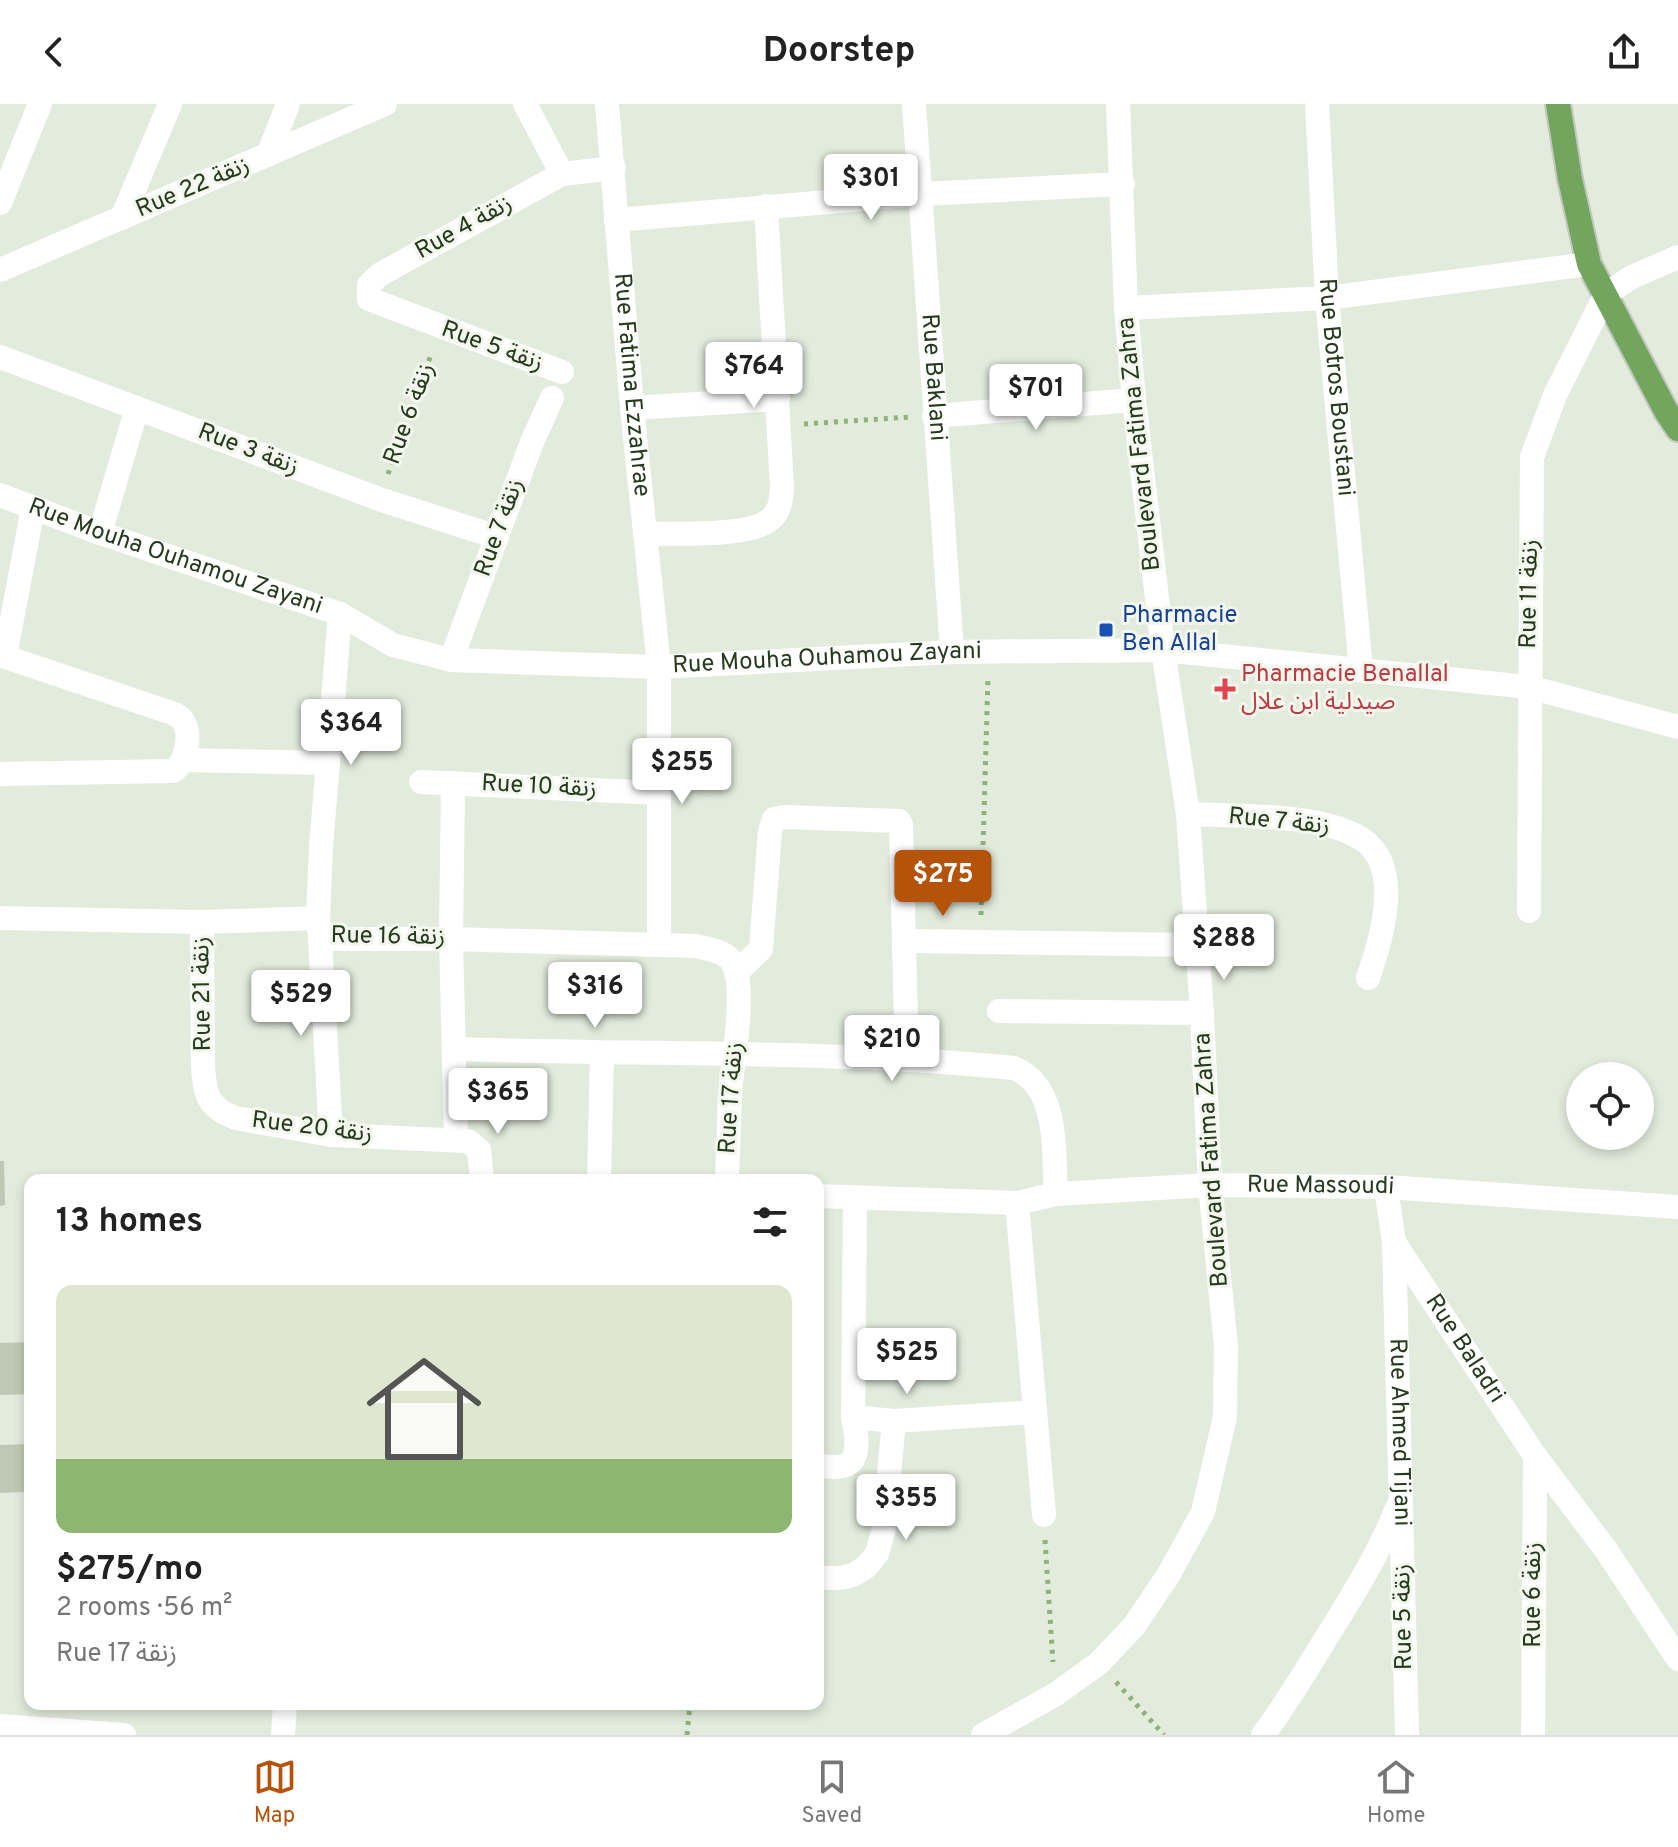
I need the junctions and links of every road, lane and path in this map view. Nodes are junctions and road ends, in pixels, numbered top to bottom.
1 (40, 104) edge
2 (170, 104) edge
3 (288, 104) edge
4 (385, 104) edge
5 (525, 104) edge
6 (607, 104) edge
7 (914, 104) edge
8 (1118, 104) edge
9 (1317, 104) edge
10 (1558, 104) edge
11 (268, 155) junction
12 (614, 168) junction
13 (562, 174) junction
14 (1123, 184) junction
15 (922, 194) junction
16 (0, 203) edge
17 (766, 206) junction
18 (122, 218) junction
19 (616, 220) junction
20 (1678, 257) edge
21 (1589, 264) junction
22 (0, 270) edge
23 (369, 285) joint
24 (1606, 294) junction
25 (1327, 298) junction
26 (1126, 308) junction
27 (441, 328) junction
28 (0, 357) edge
29 (562, 372) dead end
30 (552, 398) dead end
31 (778, 399) junction
32 (1134, 400) junction
33 (137, 408) junction
34 (632, 408) junction
35 (934, 416) junction
36 (779, 426) junction
37 (1678, 429) edge
38 (0, 495) edge
39 (379, 499) junction
40 (33, 508) junction
41 (100, 533) junction
42 (645, 534) junction
43 (497, 537) junction
44 (340, 614) junction
45 (1163, 650) junction
46 (952, 652) junction
47 (989, 652) junction
48 (3, 656) edge
49 (451, 660) junction
50 (659, 667) junction
51 (1361, 670) junction
52 (1529, 687) junction
53 (1678, 727) edge
54 (183, 760) junction
55 (327, 763) junction
56 (0, 774) edge
57 (421, 782) dead end
58 (453, 783) junction
59 (658, 793) junction
60 (1188, 814) junction
61 (1529, 911) dead end
62 (0, 918) edge
63 (202, 922) junction
64 (319, 928) junction
65 (451, 939) junction
66 (904, 941) junction
67 (980, 943) junction
68 (659, 945) junction
69 (1198, 945) junction
70 (736, 973) junction
71 (1368, 978) dead end
72 (999, 1011) dead end
73 (1202, 1013) junction
74 (455, 1049) junction
75 (735, 1052) junction
76 (602, 1054) junction
77 (907, 1060) junction
78 (203, 1066) joint
79 (331, 1135) junction
80 (456, 1139) junction
81 (481, 1174) edge
82 (599, 1174) edge
83 (727, 1174) edge
84 (1210, 1185) junction
85 (1386, 1187) junction
86 (1056, 1194) junction
87 (824, 1196) edge
88 (855, 1198) junction
89 (1017, 1203) junction
90 (1678, 1207) edge
91 (1394, 1242) junction
92 (1035, 1412) junction
93 (853, 1417) junction
94 (894, 1421) junction
95 (1535, 1456) junction
96 (824, 1466) edge
97 (1401, 1499) junction
98 (1044, 1515) joint
99 (824, 1578) edge
100 (1678, 1659) edge
101 (1099, 1663) junction
102 (1056, 1694) junction
103 (285, 1710) edge
104 (689, 1710) edge
105 (0, 1726) edge
106 (124, 1735) edge
107 (283, 1735) edge
108 (687, 1735) edge
109 (983, 1735) edge
110 (1164, 1735) edge
111 (1263, 1735) edge
112 (1407, 1735) edge
113 (1533, 1735) edge

1 - 16 street
2 - 18 street
3 - 11 street
4 - 11 street, Rue 22 زنقة
5 - 13 street
6 - 12 street, Rue Fatima Ezzahrae
7 - 15 street, Rue Baklani
8 - 14 street, Boulevard Fatima Zahra
9 - 25 street, Rue Botros Boustani
10 - 21 main road
11 - 18 street, Rue 22 زنقة
12 - 13 street
12 - 19 street, Rue Fatima Ezzahrae
13 - 23 street, Rue 4 زنقة
14 - 15 street
14 - 26 street, Boulevard Fatima Zahra
15 - 17 street
15 - 35 street, Rue Baklani
17 - 19 street
17 - 31 street
18 - 22 street, Rue 22 زنقة
19 - 34 street, Rue Fatima Ezzahrae
20 - 24 street
21 - 24 main road
21 - 25 street
23 - 27 street, Rue 5 زنقة
24 - 37 main road
24 - 52 street, Rue 11 زنقة
25 - 26 street
25 - 51 street, Rue Botros Boustani
26 - 32 street, Boulevard Fatima Zahra
27 - 29 street, Rue 5 زنقة
27 - 39 path, Rue 6 زنقة
28 - 33 street, Rue 3 زنقة
30 - 43 street, Rue 7 زنقة
31 - 34 street
31 - 36 street
32 - 35 street
32 - 45 street, Boulevard Fatima Zahra
33 - 39 street, Rue 3 زنقة
33 - 41 street
34 - 42 street, Rue Fatima Ezzahrae
35 - 36 path
35 - 46 street, Rue Baklani
36 - 42 street
38 - 40 street, Rue Mouha Ouhamou Zayani
39 - 43 street, Rue 3 زنقة
40 - 41 street, Rue Mouha Ouhamou Zayani
40 - 48 street
41 - 44 street, Rue Mouha Ouhamou Zayani
42 - 50 street, Rue Fatima Ezzahrae
43 - 49 street, Rue 7 زنقة
44 - 49 street, Rue Mouha Ouhamou Zayani
44 - 55 street
45 - 47 street, Rue Mouha Ouhamou Zayani
45 - 51 street, Rue Mouha Ouhamou Zayani
45 - 60 street, Boulevard Fatima Zahra
46 - 47 street, Rue Mouha Ouhamou Zayani
46 - 50 street, Rue Mouha Ouhamou Zayani
47 - 67 path
48 - 54 street
49 - 50 street, Rue Mouha Ouhamou Zayani
50 - 59 street, Rue Fatima Ezzahrae
51 - 52 street, Rue Mouha Ouhamou Zayani
52 - 53 street, Rue Mouha Ouhamou Zayani
52 - 61 street, Rue 11 زنقة
54 - 55 street
54 - 56 street
55 - 64 street
57 - 58 street, Rue 10 زنقة
58 - 59 street, Rue 10 زنقة
58 - 65 street
59 - 68 street, Rue Fatima Ezzahrae
60 - 69 street, Boulevard Fatima Zahra
60 - 71 street, Rue 7 زنقة
62 - 63 street, Rue 16 زنقة
63 - 64 street, Rue 16 زنقة
63 - 78 street, Rue 21 زنقة
64 - 65 street, Rue 16 زنقة
64 - 79 street
65 - 68 street, Rue 16 زنقة
65 - 74 street
66 - 67 street
66 - 70 street
66 - 77 street
67 - 69 street
68 - 70 street, Rue 16 زنقة
69 - 73 street, Boulevard Fatima Zahra
70 - 75 street, Rue 17 زنقة
72 - 73 street
73 - 84 street, Boulevard Fatima Zahra
74 - 76 street
74 - 80 street
75 - 76 street
75 - 77 street
75 - 83 street, Rue 17 زنقة
76 - 82 street
77 - 86 street
78 - 79 street, Rue 20 زنقة
79 - 80 street, Rue 20 زنقة
80 - 81 street
84 - 85 street, Rue Massoudi
84 - 86 street, Rue Massoudi
84 - 101 street, Boulevard Fatima Zahra
85 - 90 street, Rue Massoudi
85 - 91 street, Rue Ahmed Tijani
86 - 89 street, Rue Massoudi
87 - 88 street, Rue Massoudi
88 - 89 street, Rue Massoudi
88 - 93 street
89 - 92 street
91 - 95 street, Rue Baladri
91 - 97 street, Rue Ahmed Tijani
92 - 94 street
92 - 98 street
93 - 94 street
93 - 96 street
94 - 99 street
95 - 100 street, Rue Baladri
95 - 113 street, Rue 6 زنقة
97 - 111 street, Rue Ahmed Tijani
97 - 112 street, Rue 5 زنقة
98 - 102 path
101 - 102 street, Boulevard Fatima Zahra
101 - 110 path
102 - 109 street, Boulevard Fatima Zahra
103 - 107 street
104 - 108 path
105 - 106 street

